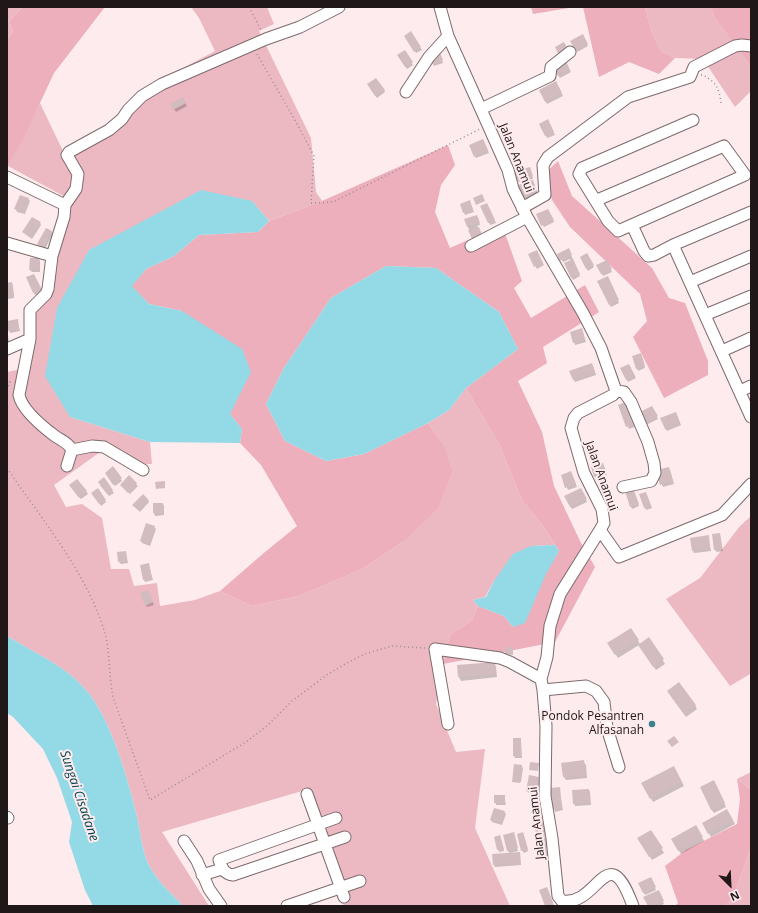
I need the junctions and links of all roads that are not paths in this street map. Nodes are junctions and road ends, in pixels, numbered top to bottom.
1 (339, 7) edge
2 (440, 7) edge
3 (448, 36) junction
4 (751, 46) edge
5 (570, 52) dead end
6 (406, 92) dead end
7 (480, 108) junction
8 (693, 120) dead end
9 (7, 177) edge
10 (597, 200) junction
11 (65, 205) junction
12 (524, 212) junction
13 (751, 212) edge
14 (632, 224) junction
15 (7, 243) edge
16 (673, 245) junction
17 (471, 246) dead end
18 (52, 256) junction
19 (751, 256) edge
20 (690, 282) junction
21 (751, 296) edge
22 (705, 316) junction
23 (751, 338) edge
24 (30, 339) junction
25 (7, 349) edge
26 (722, 351) junction
27 (751, 386) edge
28 (616, 391) junction
29 (740, 391) junction
30 (751, 417) edge
31 (72, 450) junction
32 (67, 466) dead end
33 (143, 470) dead end
34 (751, 484) edge
35 (623, 487) dead end
36 (600, 530) junction
37 (541, 679) junction
38 (543, 690) junction
39 (448, 724) dead end
40 (619, 767) dead end
41 (307, 794) dead end
42 (336, 818) dead end
43 (318, 825) junction
44 (345, 837) dead end
45 (184, 841) dead end
46 (325, 844) junction
47 (222, 869) junction
48 (202, 875) junction
49 (360, 881) dead end
50 (342, 892) junction
51 (561, 904) edge
52 (221, 906) edge
53 (287, 906) edge
54 (634, 906) edge

1 - 11 street
2 - 3 street, Jalan Anamui
3 - 6 street
3 - 7 street, Jalan Anamui
4 - 12 street
5 - 7 street
7 - 12 street, Jalan Anamui
8 - 10 street
9 - 11 street
10 - 14 street
10 - 14 street
11 - 18 street
12 - 17 street
12 - 28 street, Jalan Anamui
13 - 16 street
14 - 16 street
15 - 18 street
16 - 20 street
18 - 24 street
19 - 20 street
20 - 22 street
21 - 22 street
22 - 26 street
23 - 26 street
24 - 25 street
24 - 31 street
26 - 29 street
27 - 29 street
28 - 35 street
28 - 36 street, Jalan Anamui
29 - 30 street
31 - 32 street
31 - 33 street
34 - 36 street
36 - 37 street, Jalan Anamui
37 - 38 street, Jalan Anamui
37 - 39 street
38 - 40 street
38 - 51 street, Jalan Anamui
41 - 43 street
42 - 43 street
43 - 46 street
43 - 47 street
44 - 46 street
45 - 48 street
46 - 47 street
46 - 50 street
47 - 48 street
48 - 52 street
49 - 50 street
50 - 53 street
51 - 54 street, Jalan Anamui

